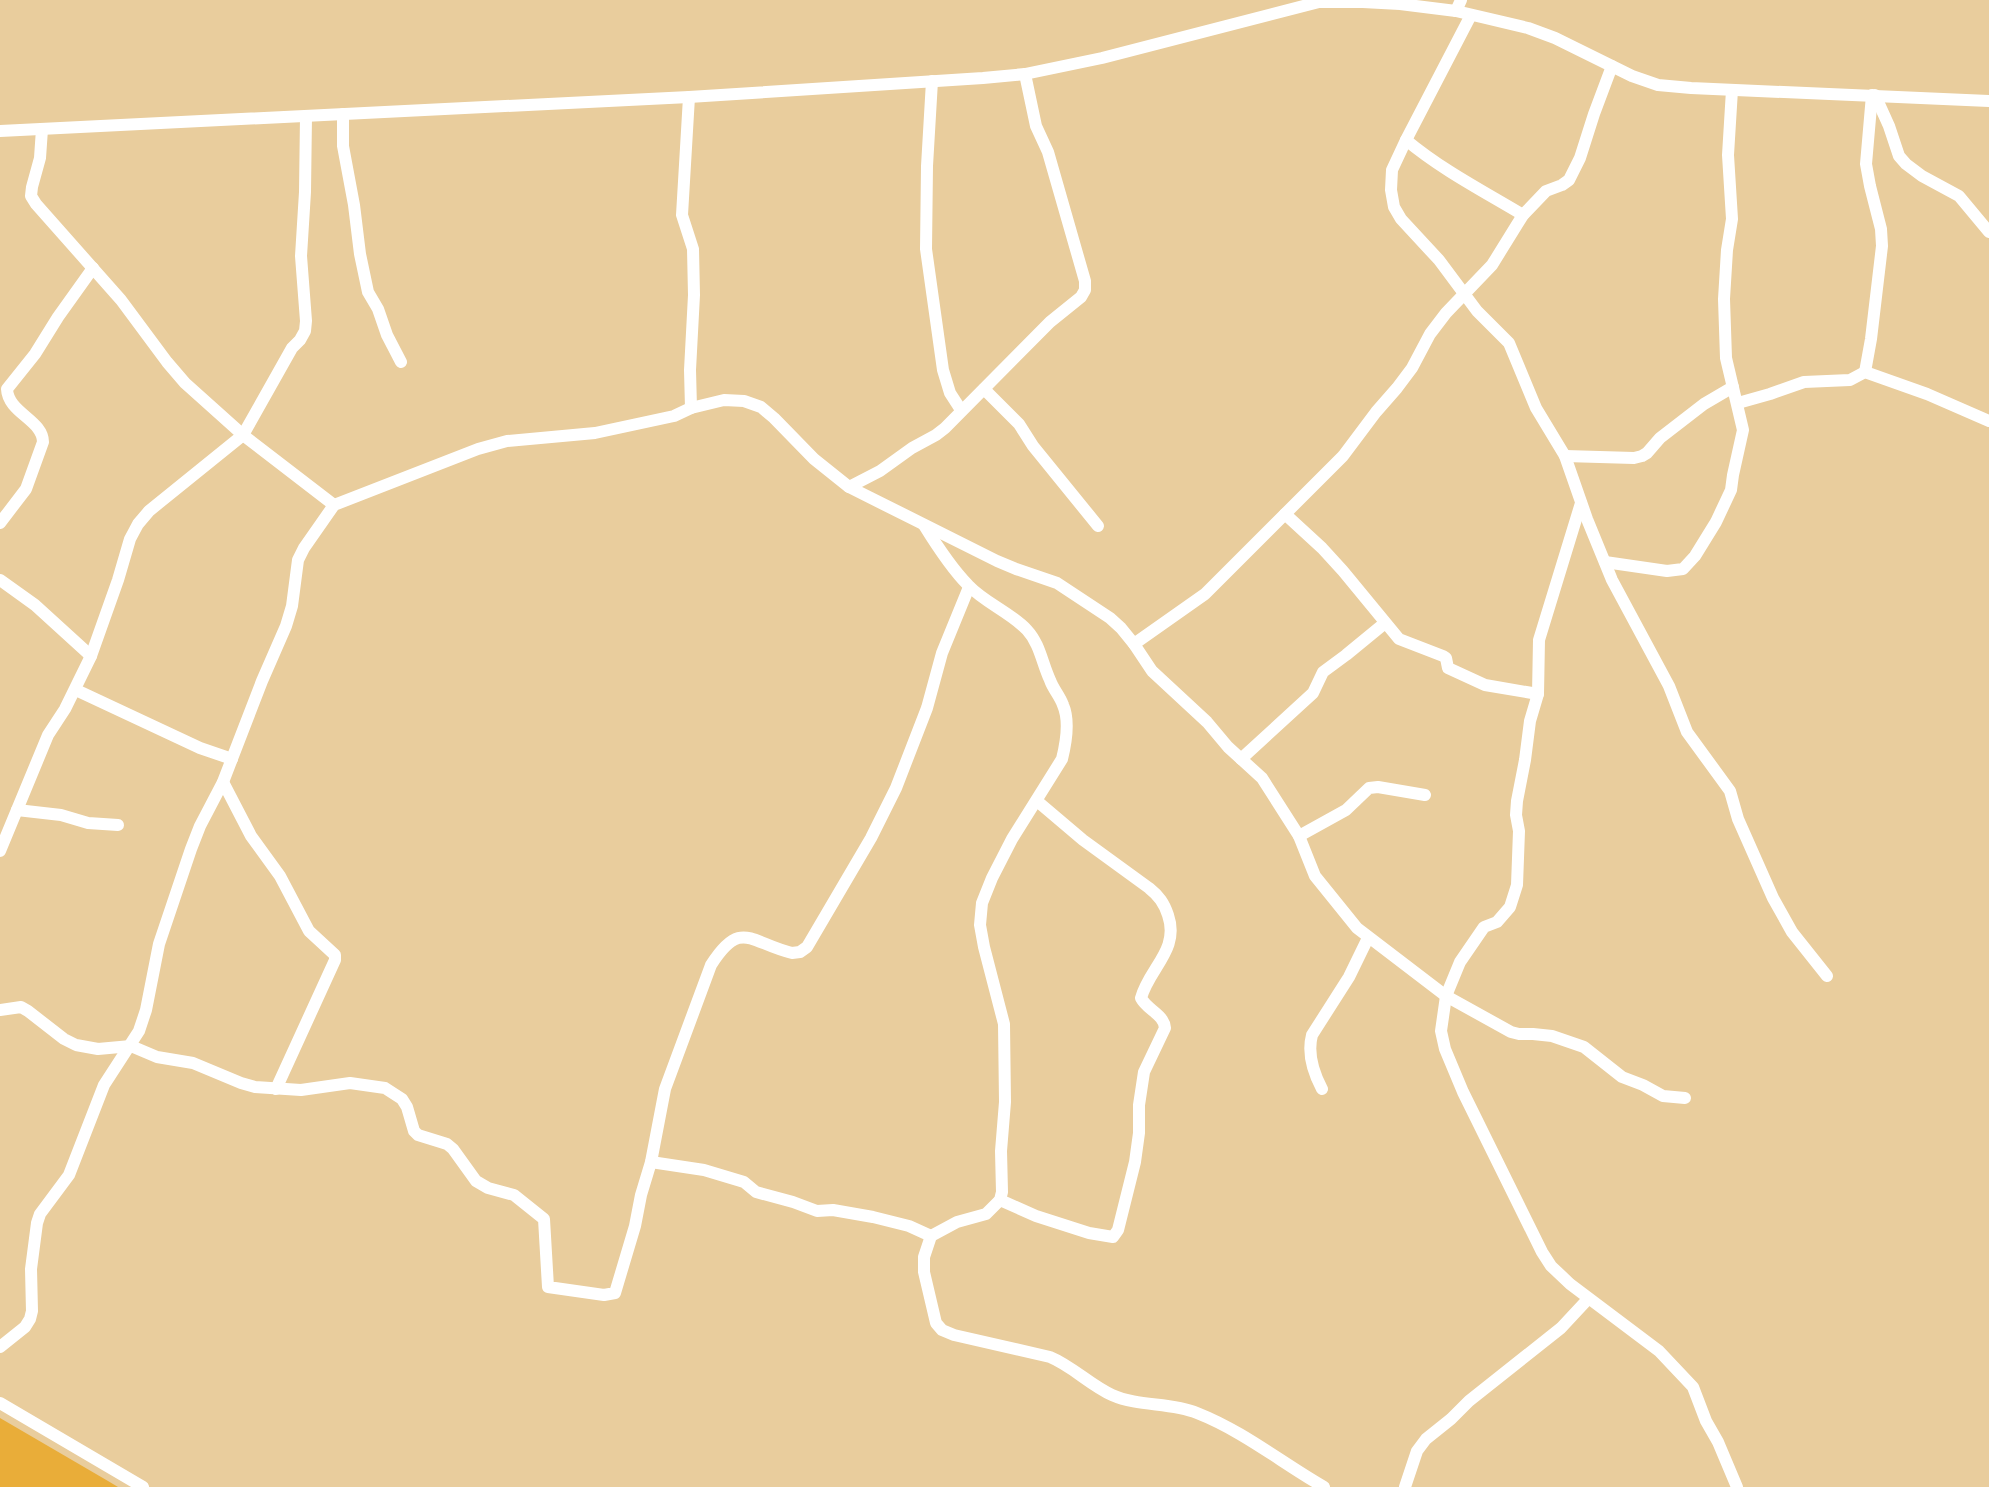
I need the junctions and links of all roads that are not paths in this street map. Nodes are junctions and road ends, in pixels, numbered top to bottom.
1 (1319, 1) edge
2 (1459, 6) edge
3 (1471, 15) junction
4 (1612, 66) junction
5 (1025, 74) junction
6 (932, 81) junction
7 (1732, 90) junction
8 (1874, 95) junction
9 (689, 97) junction
10 (1989, 101) edge
11 (343, 114) junction
12 (306, 116) junction
13 (42, 129) junction
14 (0, 131) edge
15 (1406, 140) junction
16 (1523, 215) junction
17 (1989, 232) edge
18 (93, 268) junction
19 (1465, 293) junction
20 (401, 362) dead end
21 (1865, 372) junction
22 (1733, 387) junction
23 (984, 389) junction
24 (1738, 403) junction
25 (691, 408) junction
26 (961, 410) junction
27 (1989, 421) edge
28 (243, 435) junction
29 (1564, 456) junction
30 (849, 487) junction
31 (1581, 503) junction
32 (334, 505) junction
33 (1285, 514) junction
34 (0, 523) edge
35 (923, 524) junction
36 (1098, 526) dead end
37 (1605, 562) junction
38 (0, 580) edge
39 (969, 587) junction
40 (1385, 623) junction
41 (1134, 644) junction
42 (91, 656) junction
43 (76, 690) junction
44 (1538, 694) junction
45 (232, 759) junction
46 (1241, 759) junction
47 (223, 782) junction
48 (1425, 795) dead end
49 (1037, 801) junction
50 (17, 810) junction
51 (118, 825) dead end
52 (1299, 836) junction
53 (0, 851) edge
54 (1368, 938) junction
55 (1827, 976) dead end
56 (1446, 996) junction
57 (0, 1010) edge
58 (130, 1046) junction
59 (276, 1089) junction
60 (1322, 1089) dead end
61 (1684, 1098) dead end
62 (651, 1162) junction
63 (1000, 1200) junction
64 (931, 1236) junction
65 (1588, 1299) junction
66 (0, 1347) edge
67 (0, 1403) edge
68 (143, 1487) edge
69 (1324, 1487) edge
70 (1406, 1487) edge
71 (1737, 1487) edge

1 - 2 street
1 - 5 street
2 - 3 street
3 - 4 street
3 - 15 street
4 - 7 street
4 - 16 street
5 - 6 street
5 - 23 street
6 - 9 street
6 - 26 street
7 - 8 street
7 - 22 street
8 - 10 street
8 - 17 street
8 - 21 street
9 - 11 street
9 - 25 street
11 - 12 street
11 - 20 street
12 - 13 street
12 - 28 street
13 - 14 street
13 - 18 street
15 - 16 street
15 - 19 street
16 - 19 street
18 - 28 street
18 - 34 street
19 - 29 street
19 - 33 street
21 - 24 street
21 - 27 street
22 - 24 street
22 - 29 street
23 - 26 street
23 - 36 street
24 - 37 street
25 - 30 street
25 - 32 street
26 - 30 street
28 - 32 street
28 - 42 street
29 - 31 street
30 - 35 street
31 - 37 street
31 - 44 street
32 - 45 street
33 - 40 street
33 - 41 street
35 - 39 street
35 - 41 street
37 - 55 street
38 - 42 street
39 - 49 street
39 - 62 street
40 - 44 street
40 - 46 street
41 - 46 street
42 - 43 street
43 - 45 street
43 - 50 street
44 - 56 street
45 - 47 street
46 - 52 street
47 - 58 street
47 - 59 street
48 - 52 street
49 - 63 street
49 - 63 street
50 - 51 street
50 - 53 street
52 - 54 street
54 - 56 street
54 - 60 street
56 - 61 street
56 - 65 street
57 - 58 street
58 - 59 street
58 - 66 street
59 - 62 street
62 - 64 street
63 - 64 street
64 - 69 street
65 - 70 street
65 - 71 street
67 - 68 street

